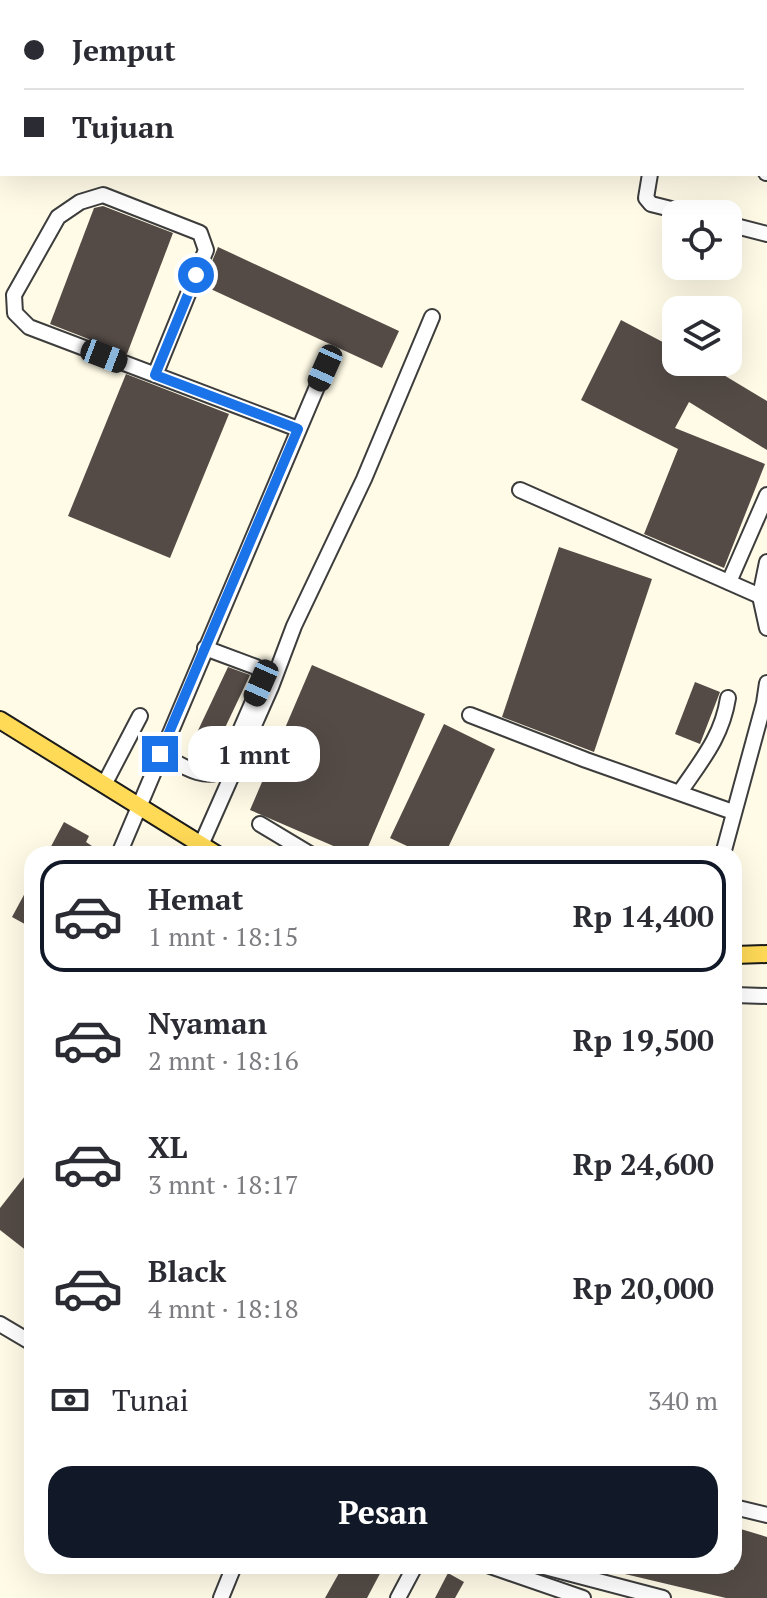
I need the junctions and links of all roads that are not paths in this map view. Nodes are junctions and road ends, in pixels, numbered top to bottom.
1 (650, 176) edge
2 (662, 207) edge
3 (742, 228) edge
4 (767, 234) edge
5 (432, 317) dead end
6 (325, 368) dead end
7 (155, 375) junction
8 (298, 429) junction
9 (520, 490) dead end
10 (767, 495) edge
11 (760, 532) edge
12 (767, 562) edge
13 (729, 582) junction
14 (760, 596) junction
15 (767, 628) edge
16 (205, 648) junction
17 (767, 683) edge
18 (728, 698) dead end
19 (766, 703) edge
20 (470, 715) dead end
21 (140, 716) dead end
22 (0, 720) edge
23 (160, 754) junction
24 (105, 783) junction
25 (680, 792) junction
26 (138, 804) junction
27 (733, 812) junction
28 (260, 824) dead end
29 (201, 845) joint
30 (122, 846) edge
31 (297, 846) edge
32 (725, 846) edge
33 (767, 954) edge
34 (742, 955) edge
35 (742, 995) edge
36 (767, 996) edge
37 (0, 1324) edge
38 (24, 1338) edge
39 (742, 1509) edge
40 (767, 1515) edge
41 (231, 1574) edge
42 (411, 1574) edge
43 (513, 1574) edge
44 (572, 1574) edge
45 (221, 1598) edge
46 (398, 1598) edge
47 (583, 1598) edge
48 (663, 1598) edge

1 - 2 street
3 - 4 street
5 - 29 street
6 - 8 street
7 - 7 street
7 - 8 street
8 - 16 street
9 - 13 street
10 - 11 street
11 - 13 street
12 - 14 street
13 - 14 street
14 - 15 street
16 - 23 street
16 - 23 street
17 - 19 street
18 - 25 street
19 - 27 street
20 - 25 street
21 - 24 street
22 - 24 main road
23 - 26 street
24 - 26 main road
25 - 27 street
26 - 29 main road
26 - 30 street
27 - 32 street
28 - 31 street
33 - 34 main road
35 - 36 street
37 - 38 street
39 - 40 street
41 - 45 street
42 - 46 street
43 - 47 street
44 - 48 street

